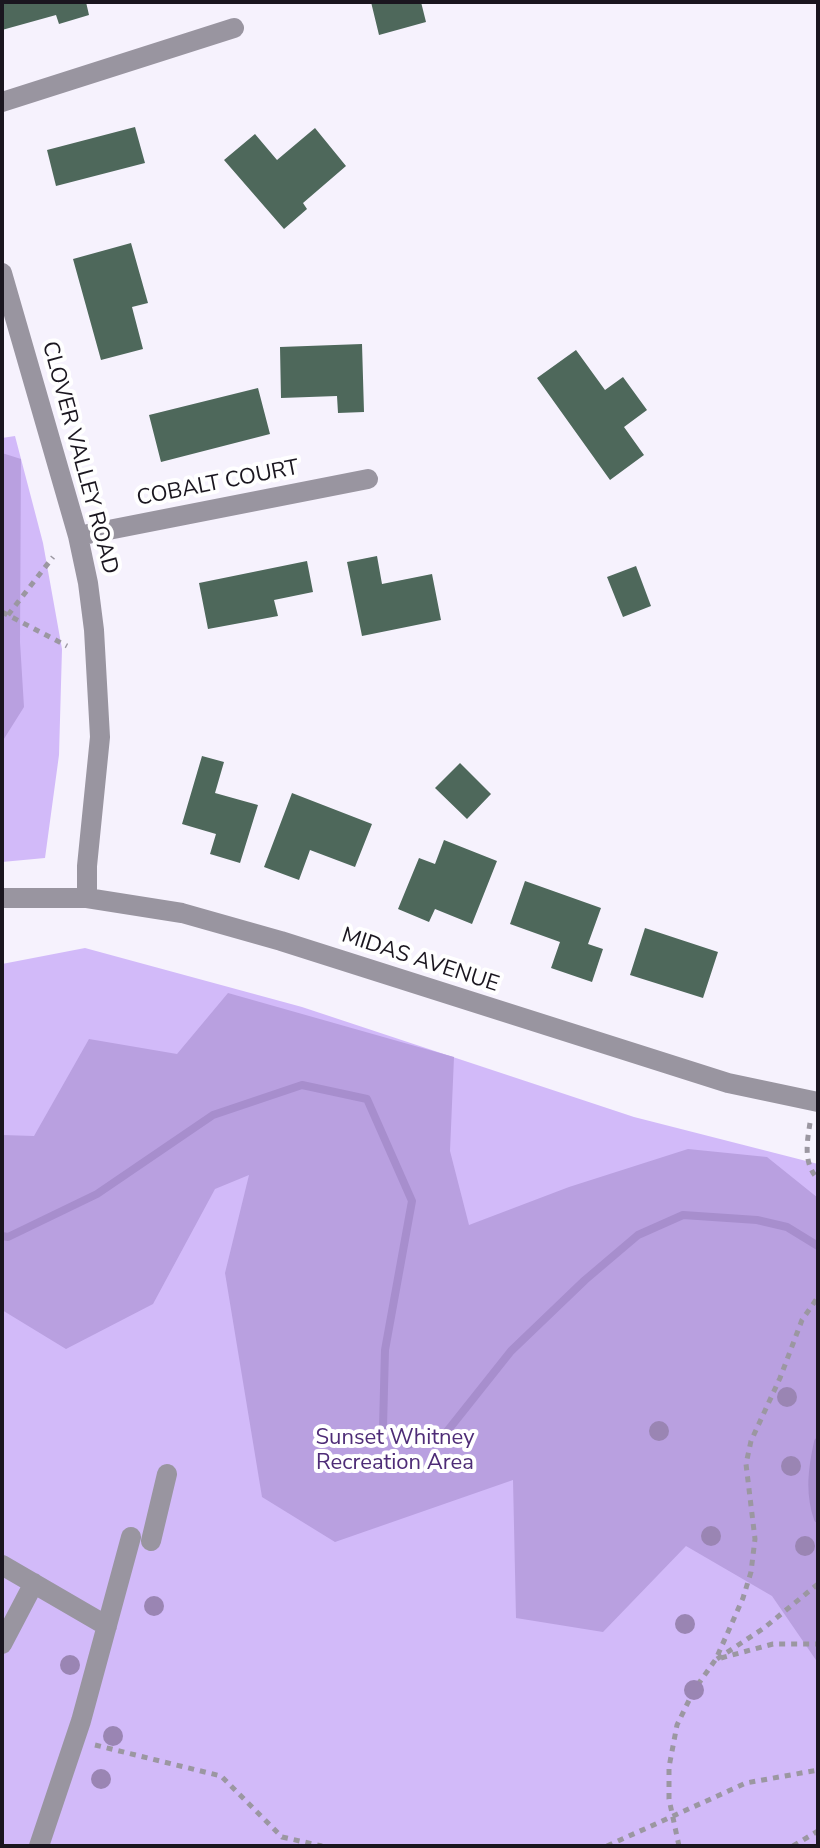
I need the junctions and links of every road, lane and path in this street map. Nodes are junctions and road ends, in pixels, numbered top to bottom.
1 (234, 28) dead end
2 (2, 102) edge
3 (2, 273) edge
4 (368, 479) dead end
5 (78, 536) junction
6 (53, 557) dead end
7 (5, 614) edge
8 (67, 646) dead end
9 (2, 898) edge
10 (87, 898) junction
11 (816, 1102) edge
12 (818, 1179) edge
13 (818, 1297) edge
14 (167, 1474) dead end
15 (2, 1565) edge
16 (34, 1583) junction
17 (818, 1584) edge
18 (107, 1626) junction
19 (2, 1644) edge
20 (818, 1644) edge
21 (716, 1659) junction
22 (74, 1740) junction
23 (818, 1770) edge
24 (673, 1817) junction
25 (818, 1831) edge
26 (282, 1837) junction
27 (39, 1846) edge
28 (290, 1846) edge
29 (322, 1846) edge
30 (607, 1846) edge
31 (679, 1846) edge
32 (793, 1846) edge

1 - 2 street
3 - 5 street, CLOVER VALLEY ROAD
4 - 5 street, COBALT COURT
5 - 10 street, CLOVER VALLEY ROAD
6 - 7 path
7 - 8 path
9 - 10 street, MIDAS AVENUE
10 - 11 street, MIDAS AVENUE
11 - 12 path
13 - 21 path
14 - 18 street
15 - 16 street
16 - 18 street
16 - 19 street
17 - 21 path
18 - 22 street
20 - 21 path
21 - 24 path
22 - 26 path
22 - 27 street
23 - 24 path
24 - 30 path
24 - 31 path
25 - 32 path
26 - 28 path
26 - 29 path

